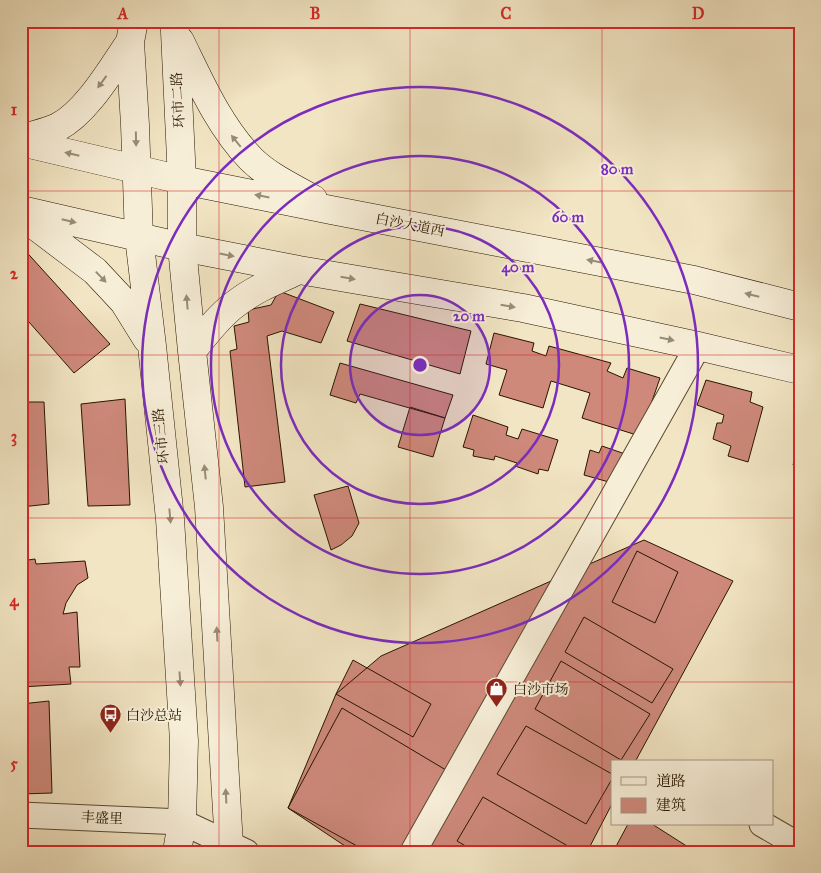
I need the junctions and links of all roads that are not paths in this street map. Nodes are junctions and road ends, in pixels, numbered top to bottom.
1 (174, 26) edge
2 (132, 32) edge
3 (21, 141) edge
4 (136, 168) junction
5 (182, 180) junction
6 (21, 210) edge
7 (331, 210) junction
8 (21, 215) edge
9 (139, 237) junction
10 (182, 246) junction
11 (300, 270) junction
12 (800, 307) edge
13 (152, 346) junction
14 (698, 346) junction
15 (192, 351) junction
16 (800, 370) edge
17 (21, 816) edge
18 (182, 822) junction
19 (765, 826) edge
20 (800, 846) edge
21 (234, 849) edge
22 (177, 852) edge
23 (413, 852) edge

1 - 5 main road, 环市二路
7 -> 1 main road
2 -> 3 main road
2 -> 4 main road, 环市三路
4 -> 3 main road, 白沙大道西
4 - 5 main road, 白沙大道西
4 - 9 main road, 环市三路
7 -> 5 main road, 白沙大道西
5 - 10 main road
6 -> 9 main road
12 -> 7 main road, 白沙大道西
8 -> 13 main road
9 - 10 main road
9 - 13 main road, 环市三路
10 -> 11 main road
15 -> 10 main road
11 -> 14 main road
11 - 15 main road
13 -> 18 main road, 环市三路
14 - 16 main road
14 - 23 street
21 -> 15 main road
17 - 18 street, 丰盛里
18 - 21 street
18 - 22 main road, 环市三路
19 - 20 street

